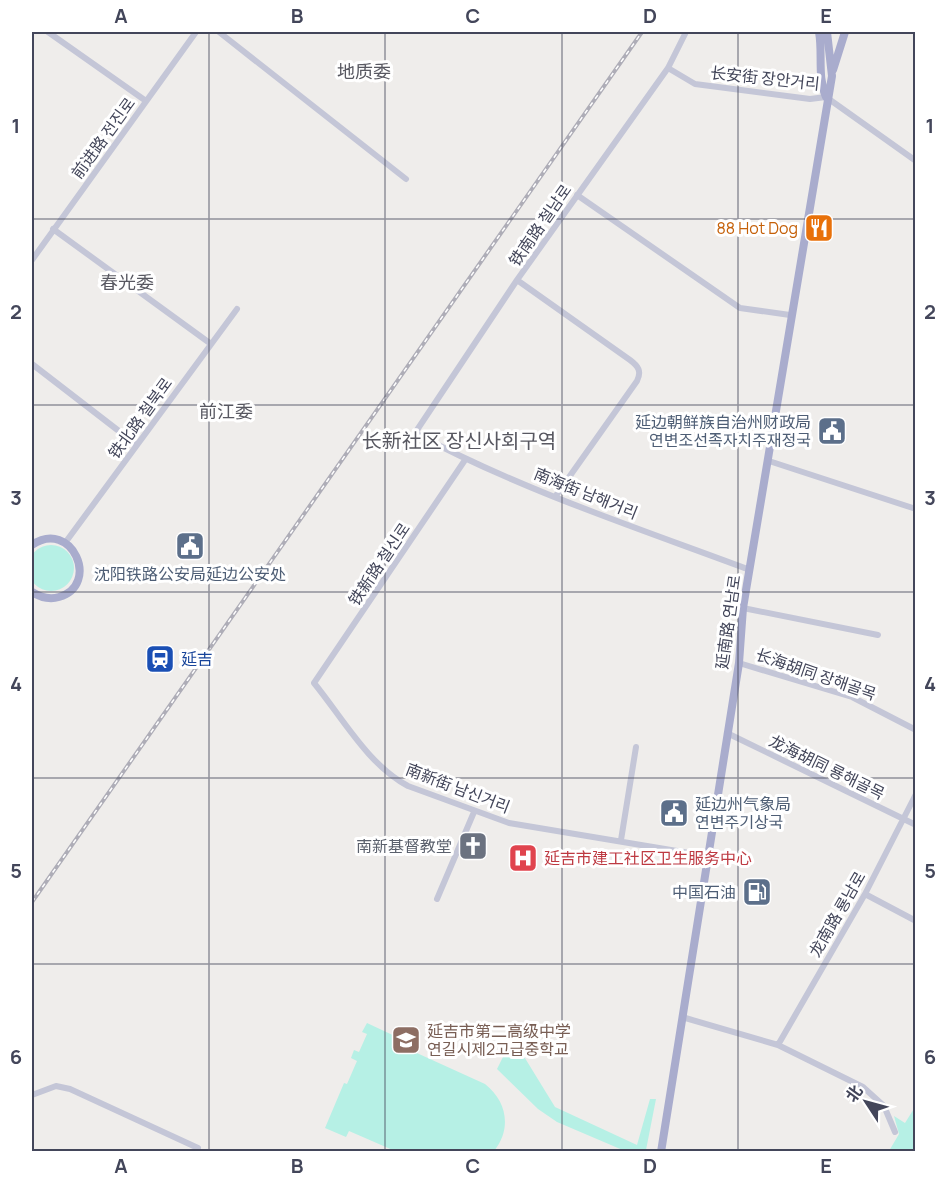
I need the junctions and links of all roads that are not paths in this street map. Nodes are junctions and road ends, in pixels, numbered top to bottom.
1 (48, 32) edge
2 (196, 32) edge
3 (219, 32) edge
4 (686, 32) edge
5 (819, 32) edge
6 (827, 32) edge
7 (845, 32) edge
8 (668, 68) junction
9 (832, 76) junction
10 (826, 97) junction
11 (146, 101) junction
12 (915, 161) edge
13 (406, 179) dead end
14 (577, 195) junction
15 (53, 229) junction
16 (32, 260) edge
17 (517, 280) junction
18 (237, 309) dead end
19 (790, 315) junction
20 (211, 344) junction
21 (32, 364) edge
22 (415, 433) joint
23 (137, 445) junction
24 (465, 460) junction
25 (769, 461) junction
26 (555, 497) junction
27 (915, 509) edge
28 (34, 542) edge
29 (65, 543) junction
30 (750, 570) junction
31 (32, 592) edge
32 (42, 597) junction
33 (32, 600) edge
34 (743, 608) junction
35 (878, 635) dead end
36 (739, 663) junction
37 (314, 682) joint
38 (915, 730) edge
39 (727, 733) junction
40 (636, 747) dead end
41 (915, 794) edge
42 (474, 812) junction
43 (903, 819) junction
44 (915, 825) edge
45 (621, 840) junction
46 (707, 856) junction
47 (865, 894) junction
48 (437, 899) dead end
49 (915, 921) edge
50 (682, 1017) junction
51 (778, 1045) junction
52 (32, 1095) edge
53 (896, 1132) dead end
54 (198, 1148) dead end
55 (661, 1152) edge

1 - 11 street
2 - 11 street, 前进路 전진로
3 - 13 street
4 - 8 street, 铁南路 철남로
5 - 10 main road, 延南路 연남로
6 - 9 main road, 延南路 연남로
7 - 9 main road
8 - 10 street, 长安街 장안거리
8 - 14 street, 铁南路 철남로
9 - 10 main road, 延南路 연남로
10 - 12 street, 长安街 장안거리
10 - 19 main road, 延南路 연남로
11 - 15 street, 前进路 전진로
14 - 17 street, 铁南路 철남로
14 - 19 street
15 - 16 street, 前进路 전진로
15 - 20 street
17 - 22 street, 铁南路 철남로
17 - 26 street
18 - 20 street, 铁北路 철북로
19 - 25 main road, 延南路 연남로
20 - 23 street, 铁北路 철북로
21 - 23 street
22 - 24 street, 南海街 남해거리
23 - 29 street, 铁北路 철북로
24 - 26 street, 南海街 남해거리
24 - 37 street, 铁新路 철신로
25 - 27 street
25 - 30 main road, 延南路 연남로
26 - 30 street, 南海街 남해거리
28 - 29 main road
29 - 32 main road
30 - 34 main road, 延南路 연남로
31 - 32 main road
32 - 33 street
34 - 35 street
34 - 36 main road, 延南路 연남로
36 - 38 street, 长海胡同 장해골목
36 - 39 main road, 延南路 연남로
37 - 42 street, 南新街 남신거리
39 - 43 street, 龙海胡同 룡해골목
39 - 46 main road, 延南路 연남로
40 - 45 street
41 - 43 street, 龙南路 룡남로
42 - 45 street, 南新街 남신거리
42 - 48 street
43 - 44 street, 龙海胡同 룡해골목
43 - 47 street, 龙南路 룡남로
45 - 46 street, 南新街 남신거리
46 - 50 main road, 延南路 연남로
47 - 49 street
47 - 51 street, 龙南路 룡남로
50 - 51 street
50 - 55 main road, 延南路 연남로
51 - 53 street
52 - 54 street

